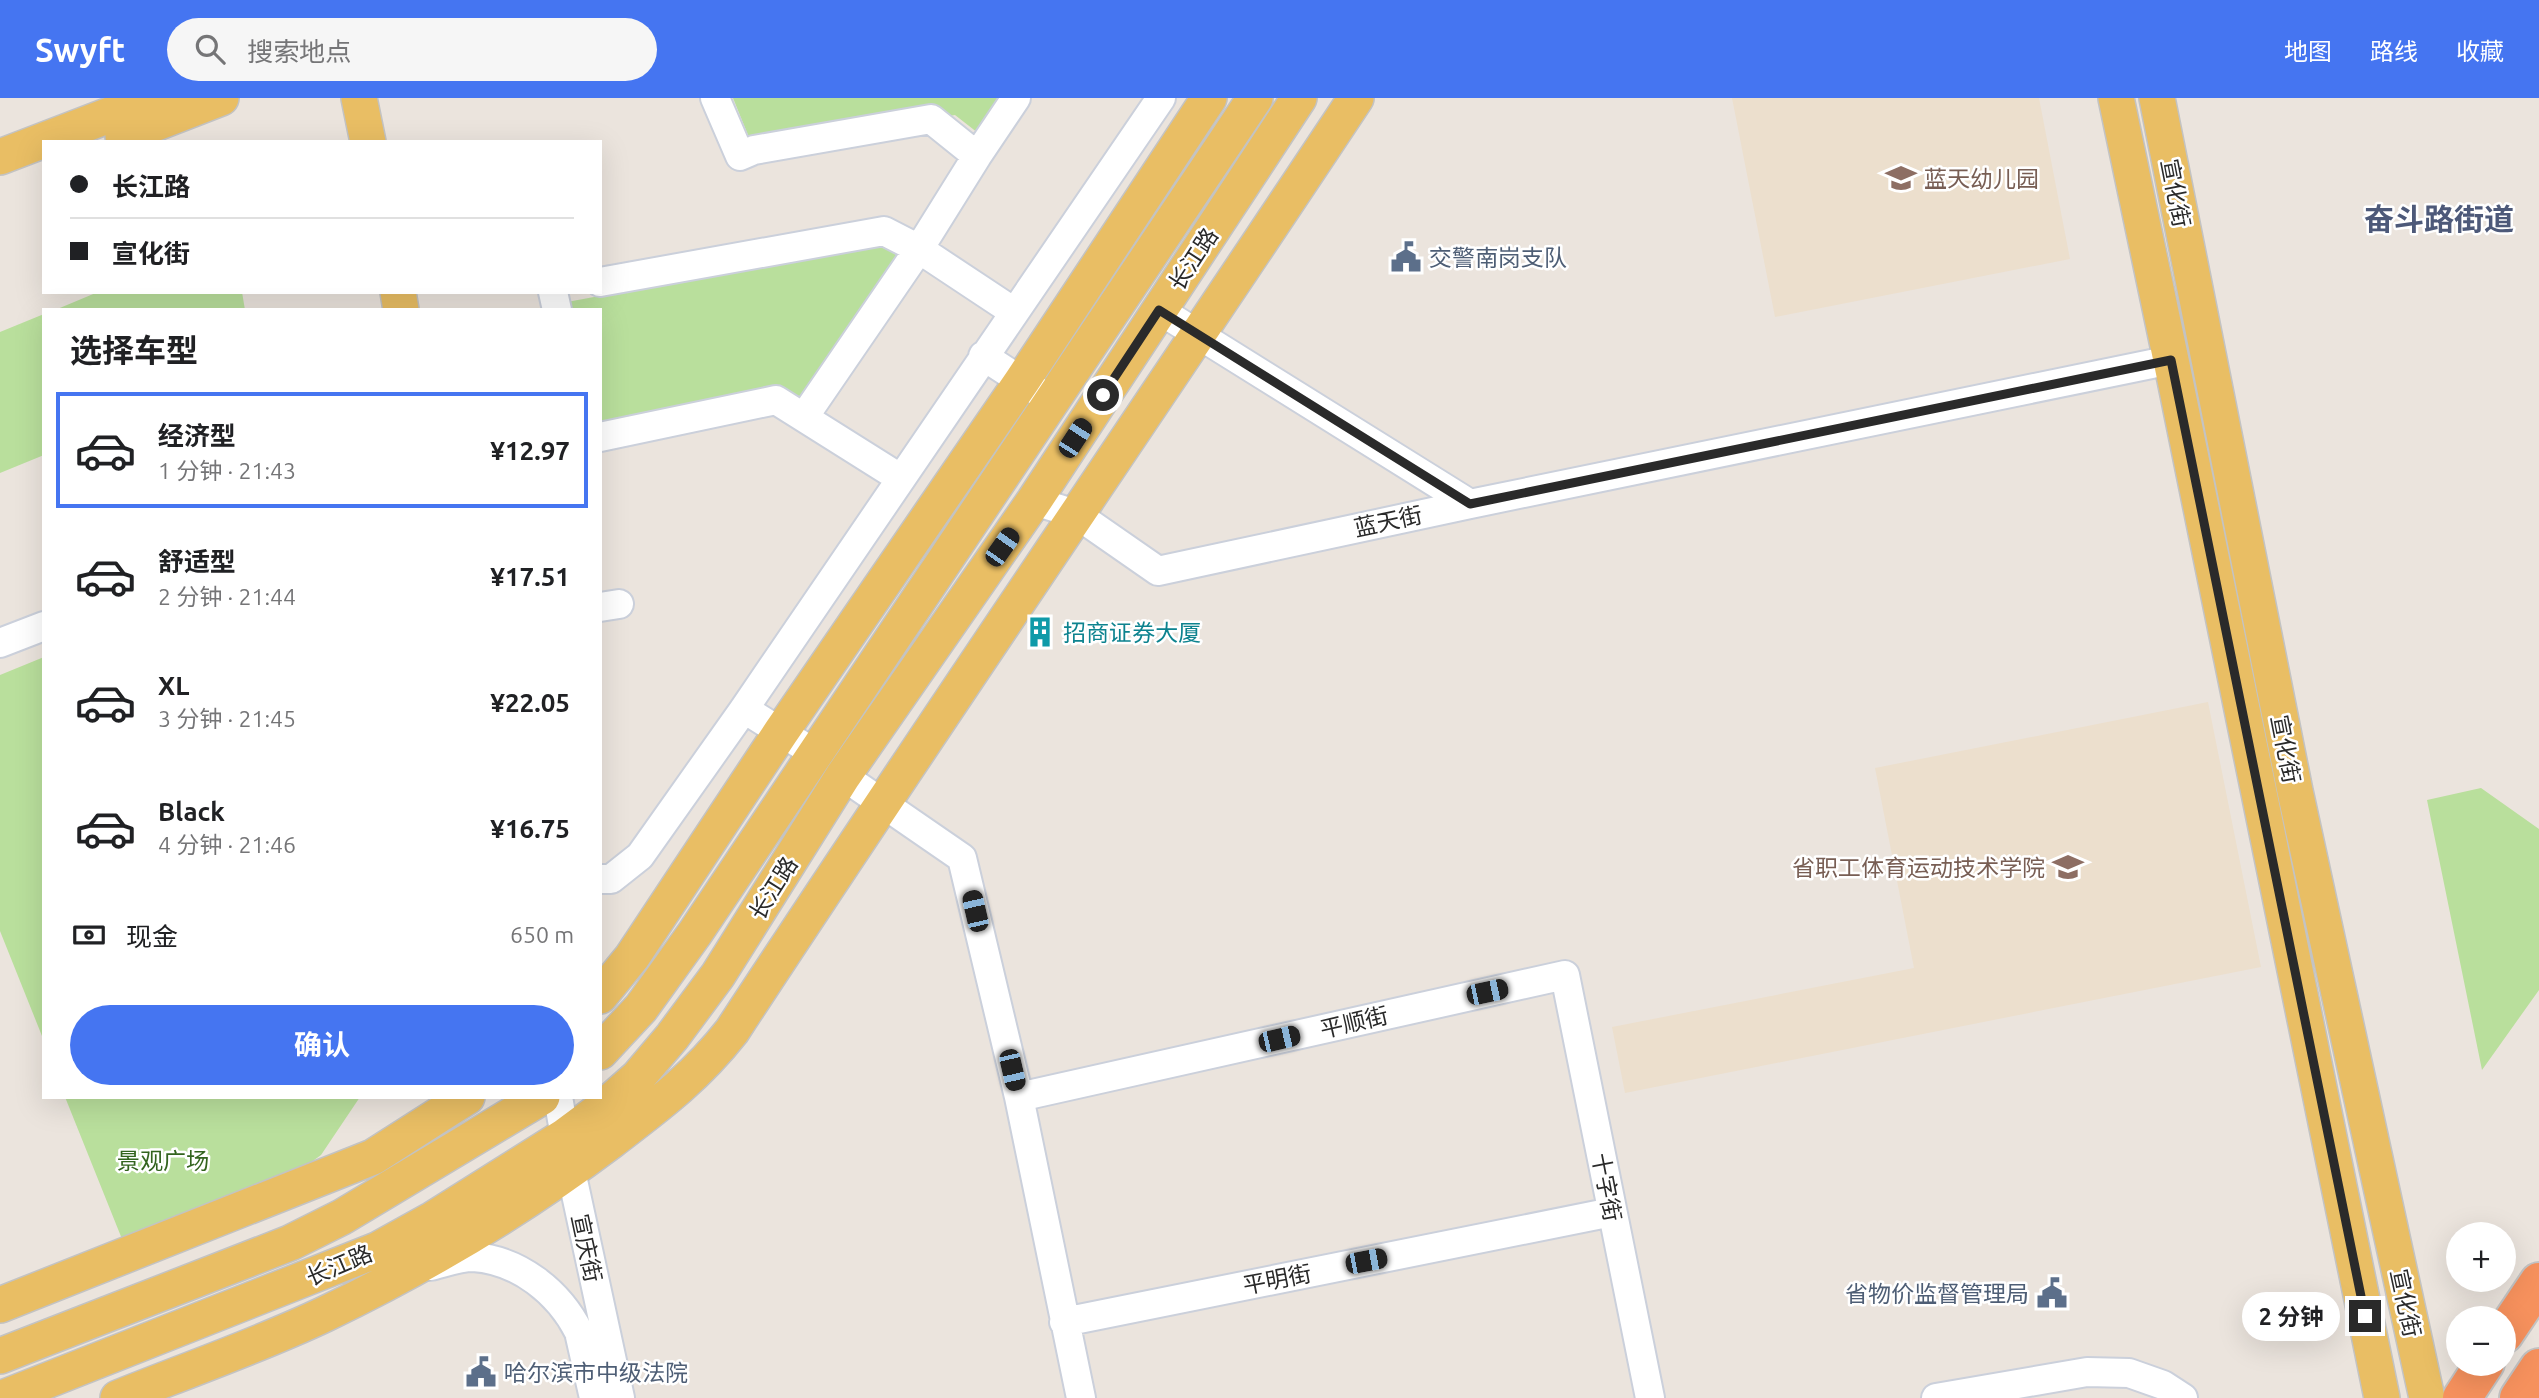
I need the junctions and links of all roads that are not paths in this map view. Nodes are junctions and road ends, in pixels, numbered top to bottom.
1 (154, 98) edge
2 (221, 98) edge
3 (359, 98) edge
4 (715, 98) edge
5 (1016, 98) edge
6 (1161, 98) edge
7 (1209, 98) edge
8 (1255, 98) edge
9 (1299, 98) edge
10 (1356, 98) edge
11 (2116, 98) edge
12 (2157, 98) edge
13 (44, 140) edge
14 (111, 140) edge
15 (368, 140) edge
16 (42, 141) edge
17 (977, 156) junction
18 (0, 157) edge
19 (42, 167) edge
20 (1106, 178) junction
21 (0, 182) edge
22 (1142, 199) junction
23 (1174, 220) junction
24 (919, 249) junction
25 (602, 282) edge
26 (1159, 310) junction
27 (1014, 312) junction
28 (1199, 335) junction
29 (983, 356) junction
30 (2171, 360) junction
31 (1022, 381) junction
32 (1053, 401) junction
33 (804, 417) junction
34 (602, 437) edge
35 (900, 478) junction
36 (1034, 501) junction
37 (1470, 504) junction
38 (1076, 514) junction
39 (42, 627) edge
40 (0, 643) edge
41 (744, 709) junction
42 (781, 732) junction
43 (816, 754) junction
44 (843, 776) junction
45 (882, 803) junction
46 (602, 879) edge
47 (1565, 975) joint
48 (602, 994) edge
49 (602, 1050) edge
50 (1019, 1097) junction
51 (464, 1099) edge
52 (539, 1099) edge
53 (558, 1099) edge
54 (565, 1136) junction
55 (571, 1171) junction
56 (1612, 1212) junction
57 (414, 1270) junction
58 (2539, 1282) edge
59 (0, 1305) edge
60 (2516, 1316) edge
61 (1064, 1322) junction
62 (0, 1356) edge
63 (2476, 1376) edge
64 (2, 1398) edge
65 (118, 1398) edge
66 (594, 1398) edge
67 (620, 1398) edge
68 (1081, 1398) edge
69 (1650, 1398) edge
70 (1936, 1398) edge
71 (2183, 1398) edge
72 (2382, 1398) edge
73 (2427, 1398) edge
74 (2462, 1398) edge

1 - 13 main road
2 - 14 main road
3 - 15 main road
4 - 17 street
5 - 17 street
6 - 20 street
7 - 22 main road
8 - 23 main road, 长江路
9 - 26 main road, 长江路
10 - 28 main road
11 - 30 main road, 宣化街
12 - 73 main road, 宣化街
16 - 18 main road
17 - 24 street
19 - 21 main road
20 - 22 street
20 - 27 street
22 - 23 street
22 - 31 main road
23 - 32 main road, 长江路
24 - 25 street
24 - 27 street
24 - 33 street
26 - 28 street
26 - 36 main road, 长江路
27 - 29 street
28 - 37 street
28 - 38 main road
29 - 31 street
29 - 35 street
30 - 37 street, 蓝天街
30 - 72 main road, 宣化街
31 - 32 street
31 - 42 main road
32 - 43 main road, 长江路
33 - 34 street
33 - 35 street
35 - 41 street
36 - 38 street, 蓝天街
36 - 44 main road, 长江路
37 - 38 street, 蓝天街
38 - 45 main road
39 - 40 street
41 - 42 street
41 - 46 street
42 - 43 street
42 - 48 main road
43 - 49 main road, 长江路
44 - 45 street
44 - 54 main road, 长江路
45 - 50 street
45 - 55 main road
47 - 50 street, 平顺街
47 - 56 street, 十字街
50 - 61 street
51 - 59 main road
52 - 62 main road, 长江路
53 - 54 street, 宣庆街
54 - 55 street, 宣庆街
54 - 64 main road, 长江路
55 - 57 main road
55 - 67 street, 宣庆街
56 - 61 street, 平明街
56 - 69 street, 十字街
57 - 65 main road
57 - 66 street
58 - 60 highway
61 - 68 street
63 - 74 highway
70 - 71 street

